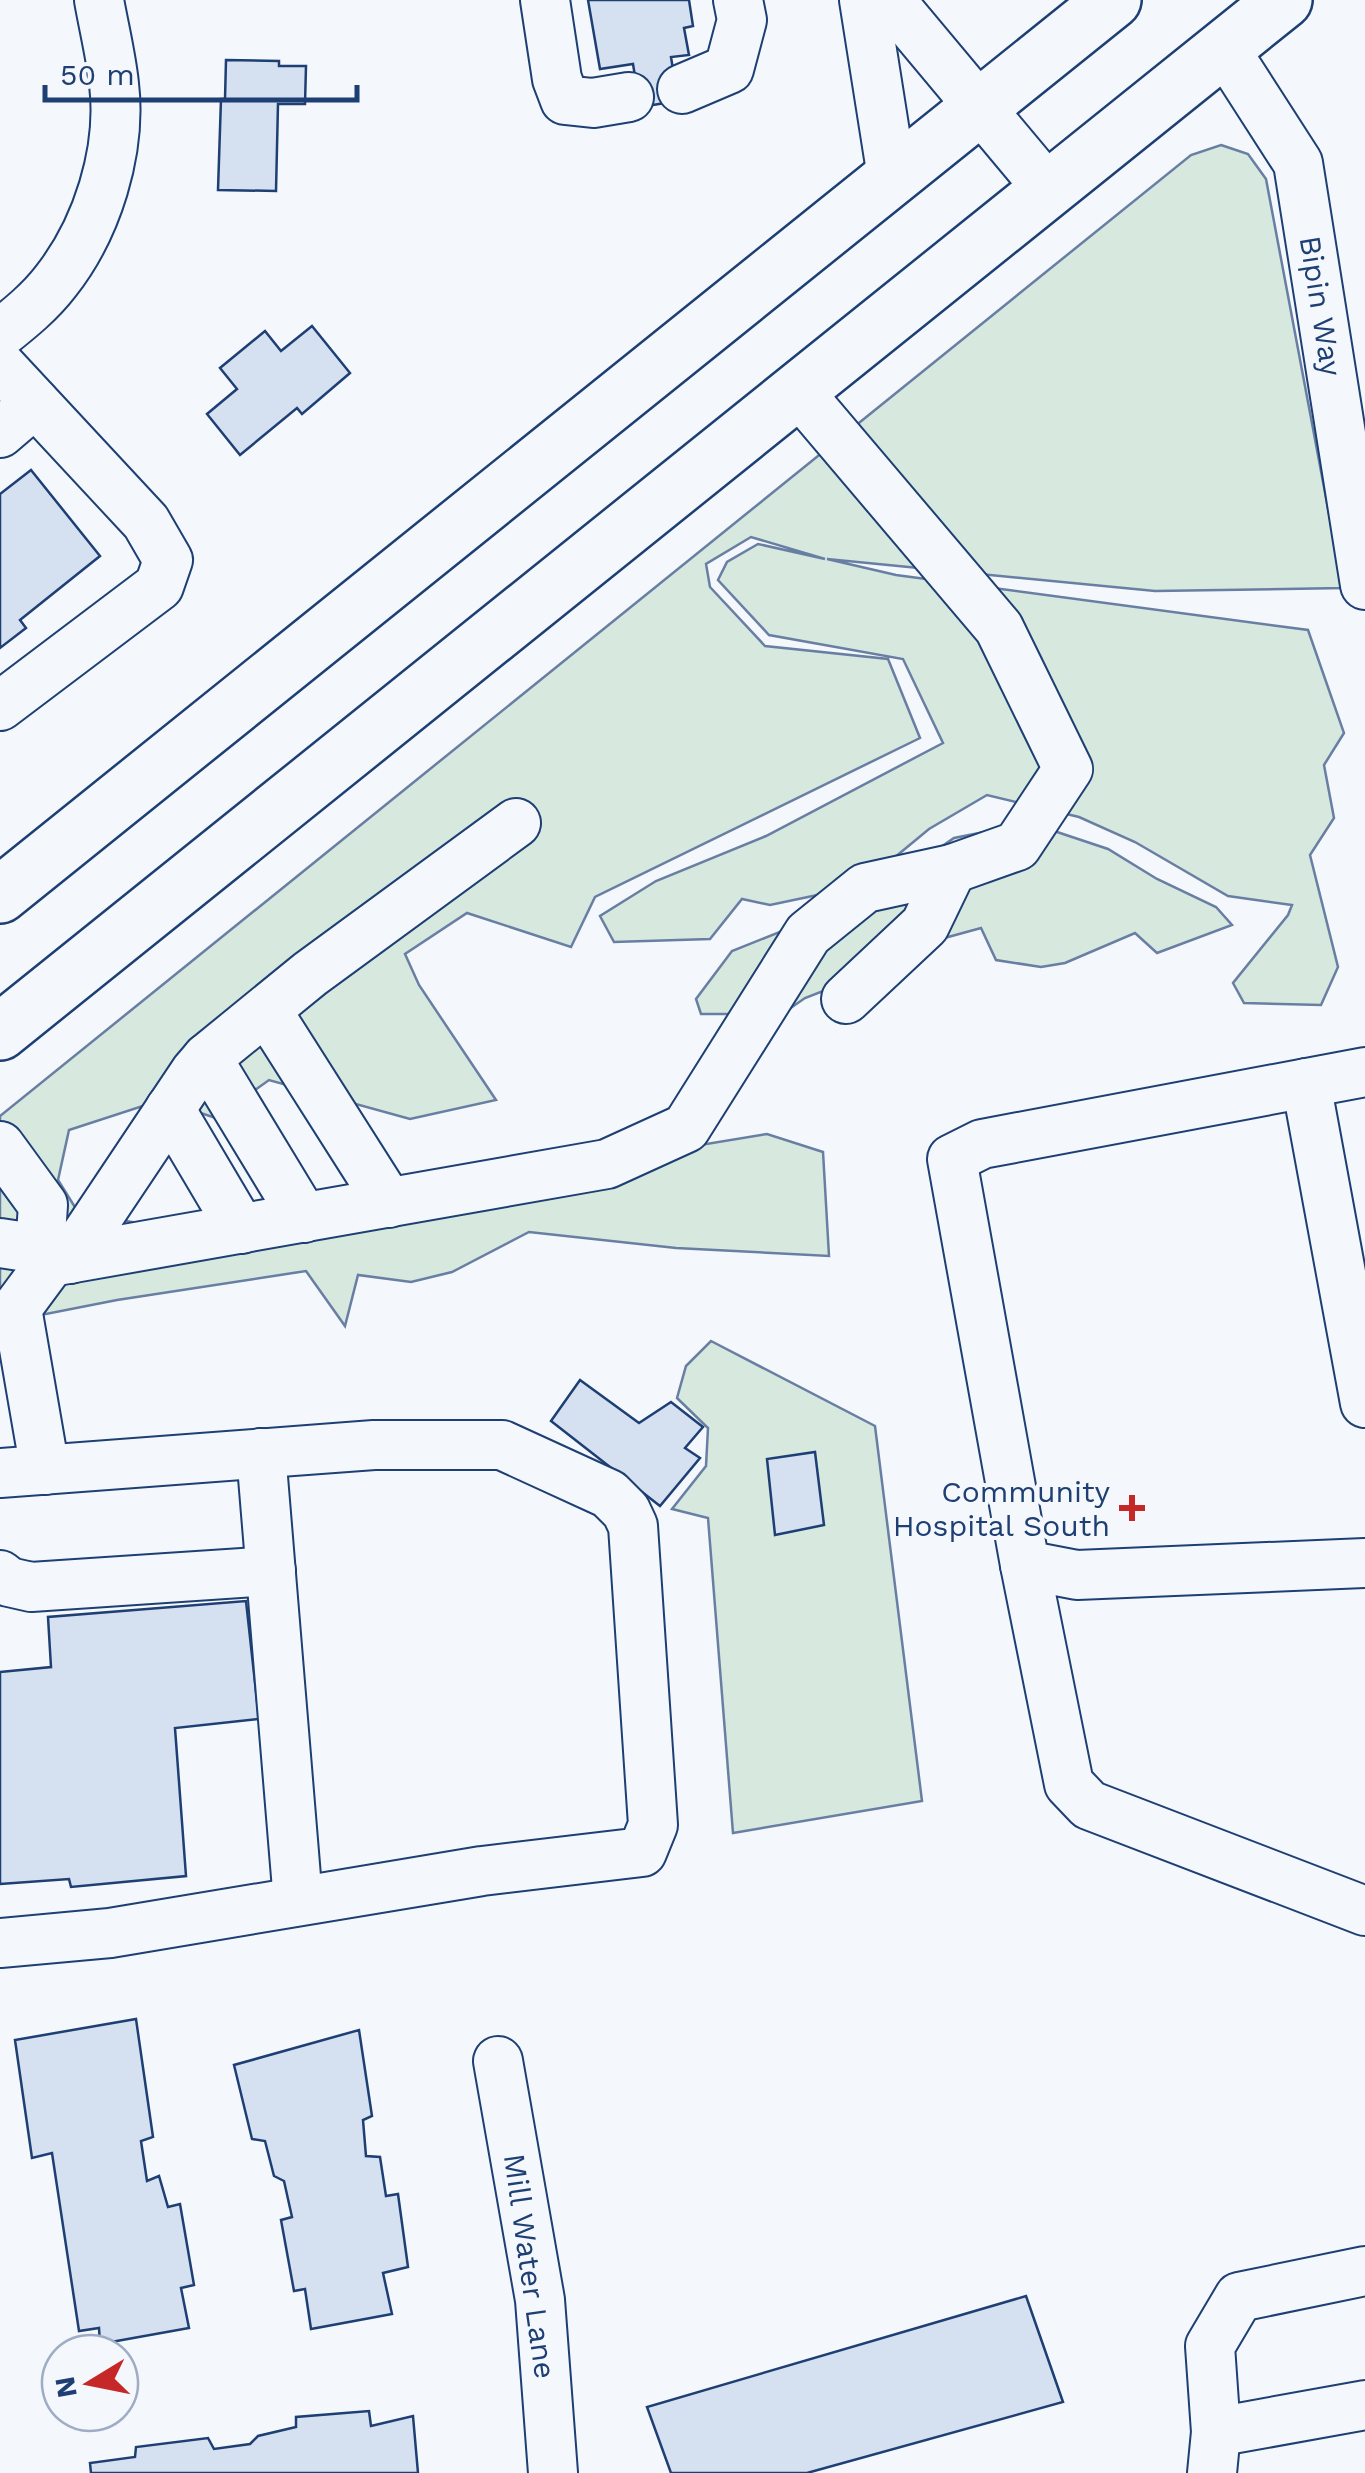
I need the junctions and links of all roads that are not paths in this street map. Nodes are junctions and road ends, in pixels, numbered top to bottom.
1 (99, 0) edge
2 (545, 0) edge
3 (738, 0) edge
4 (864, 0) edge
5 (890, 0) edge
6 (1113, 0) edge
7 (1284, 0) edge
8 (1224, 48) junction
9 (682, 89) dead end
10 (629, 97) dead end
11 (979, 107) junction
12 (892, 176) junction
13 (1048, 190) junction
14 (0, 334) edge
15 (0, 365) edge
16 (798, 390) junction
17 (18, 418) edge
18 (1365, 585) edge
19 (0, 706) edge
20 (516, 823) dead end
21 (952, 869) junction
22 (0, 895) edge
23 (846, 999) dead end
24 (266, 1012) junction
25 (0, 1032) edge
26 (207, 1058) junction
27 (1365, 1072) edge
28 (1306, 1084) junction
29 (170, 1109) junction
30 (0, 1146) edge
31 (388, 1203) junction
32 (304, 1218) junction
33 (242, 1229) junction
34 (40, 1253) edge
35 (1365, 1403) edge
36 (261, 1453) junction
37 (22, 1472) edge
38 (1026, 1564) junction
39 (1365, 1564) edge
40 (271, 1571) junction
41 (0, 1576) edge
42 (298, 1901) junction
43 (1365, 1911) edge
44 (0, 1943) edge
45 (498, 2061) dead end
46 (1365, 2270) edge
47 (1365, 2405) edge
48 (1214, 2452) edge
49 (554, 2473) edge

1 - 14 street
2 - 10 street
3 - 9 street
4 - 12 street
5 - 11 street
6 - 11 main road
7 - 8 main road
8 - 13 main road
8 - 18 street, Bipin Way
11 - 12 main road
11 - 13 street
12 - 22 main road
13 - 16 main road
15 - 17 street
16 - 21 street
16 - 25 main road
17 - 19 street
20 - 24 street
21 - 23 street
21 - 31 street
24 - 26 street
24 - 31 street
26 - 29 street
26 - 32 street
27 - 28 street
28 - 35 street
28 - 38 street
29 - 33 street
29 - 34 street
30 - 34 street
31 - 32 street
32 - 33 street
33 - 34 street
34 - 37 street
36 - 37 street
36 - 40 street
36 - 42 street
38 - 39 street
38 - 43 street
40 - 41 street
40 - 42 street
42 - 44 street
45 - 49 street, Mill Water Lane
46 - 48 street
47 - 48 street

